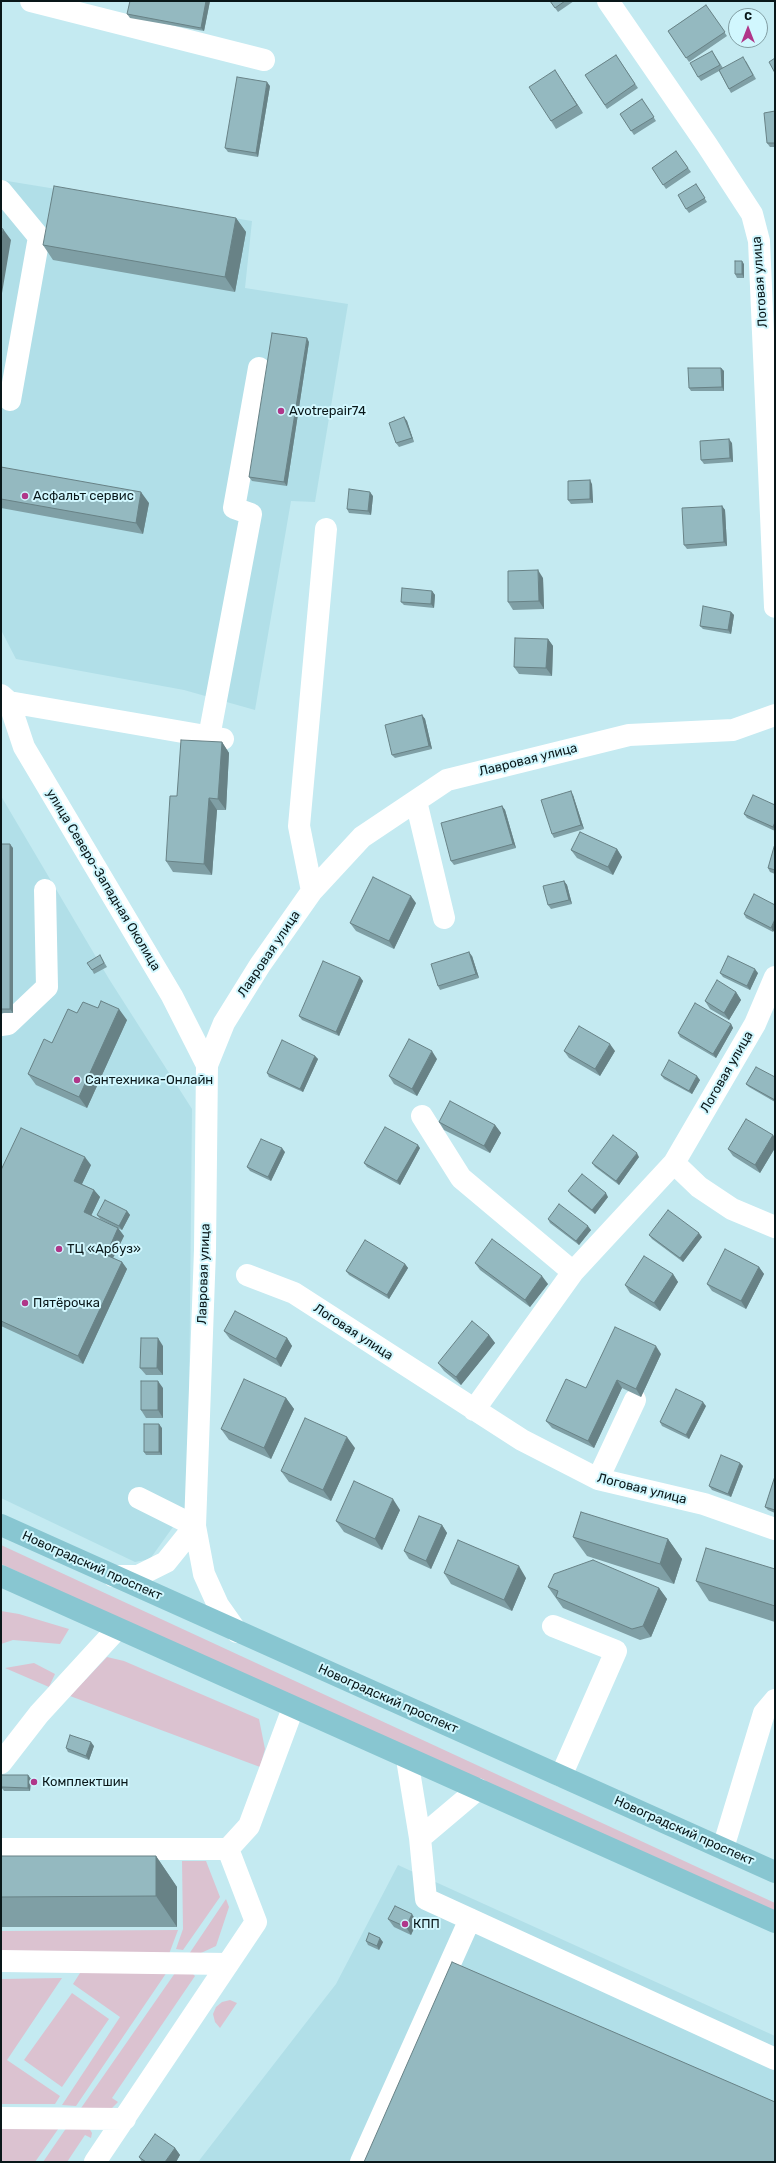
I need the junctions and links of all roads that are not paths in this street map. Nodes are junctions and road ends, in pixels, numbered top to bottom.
1 (31, 1) edge
2 (608, 1) edge
3 (264, 60) dead end
4 (1, 191) edge
5 (769, 330) edge
6 (259, 368) dead end
7 (10, 400) dead end
8 (326, 529) dead end
9 (775, 607) edge
10 (5, 698) edge
11 (775, 715) edge
12 (416, 800) junction
13 (45, 890) dead end
14 (312, 891) junction
15 (444, 918) dead end
16 (775, 978) edge
17 (1, 1025) edge
18 (207, 1065) junction
19 (422, 1116) dead end
20 (674, 1164) junction
21 (775, 1227) edge
22 (573, 1272) junction
23 (247, 1275) dead end
24 (635, 1400) edge
25 (474, 1410) junction
26 (598, 1479) junction
27 (139, 1498) dead end
28 (1, 1525) edge
29 (195, 1526) junction
30 (775, 1529) edge
31 (1, 1576) edge
32 (113, 1576) junction
33 (553, 1626) dead end
34 (117, 1629) junction
35 (237, 1632) junction
36 (775, 1700) edge
37 (293, 1708) junction
38 (407, 1759) junction
39 (1, 1763) edge
40 (561, 1776) junction
41 (478, 1789) junction
42 (420, 1838) junction
43 (723, 1848) junction
44 (1, 1849) edge
45 (228, 1849) junction
46 (775, 1872) edge
47 (470, 1919) junction
48 (775, 1922) edge
49 (1, 1961) edge
50 (228, 1964) junction
51 (775, 2059) edge
52 (1, 2118) edge
53 (125, 2119) junction
54 (95, 2162) edge
55 (361, 2162) edge

1 - 3 street
2 - 5 street, Логовая улица
4 - 7 street
5 - 9 street, Логовая улица
6 - 10 street
8 - 14 street
10 - 18 street, улица Северо-Западная Околица
11 - 12 street, Лавровая улица
12 - 14 street, Лавровая улица
12 - 15 street
13 - 17 street
14 - 18 street, Лавровая улица
16 - 20 street, Логовая улица
18 - 29 street, Лавровая улица
19 - 22 street
20 - 21 street
20 - 22 street, Логовая улица
22 - 25 street, Логовая улица
23 - 25 street, Логовая улица
24 - 26 street
25 - 26 street, Логовая улица
26 - 30 street, Логовая улица
27 - 29 street
28 - 32 main road, Новоградский проспект
29 - 32 street
29 - 35 street, Лавровая улица
31 - 34 main road
32 - 35 main road, Новоградский проспект
33 - 40 street
34 - 37 main road
34 - 39 street
35 - 40 main road, Новоградский проспект
36 - 43 street
37 - 38 main road
37 - 45 street
38 - 41 main road
38 - 42 street
40 - 43 main road, Новоградский проспект
41 - 42 street
41 - 48 main road
42 - 47 street
43 - 46 main road, Новоградский проспект
44 - 45 street
45 - 50 street
47 - 51 street
47 - 55 street
49 - 50 street
50 - 53 street
52 - 53 street
53 - 54 street

